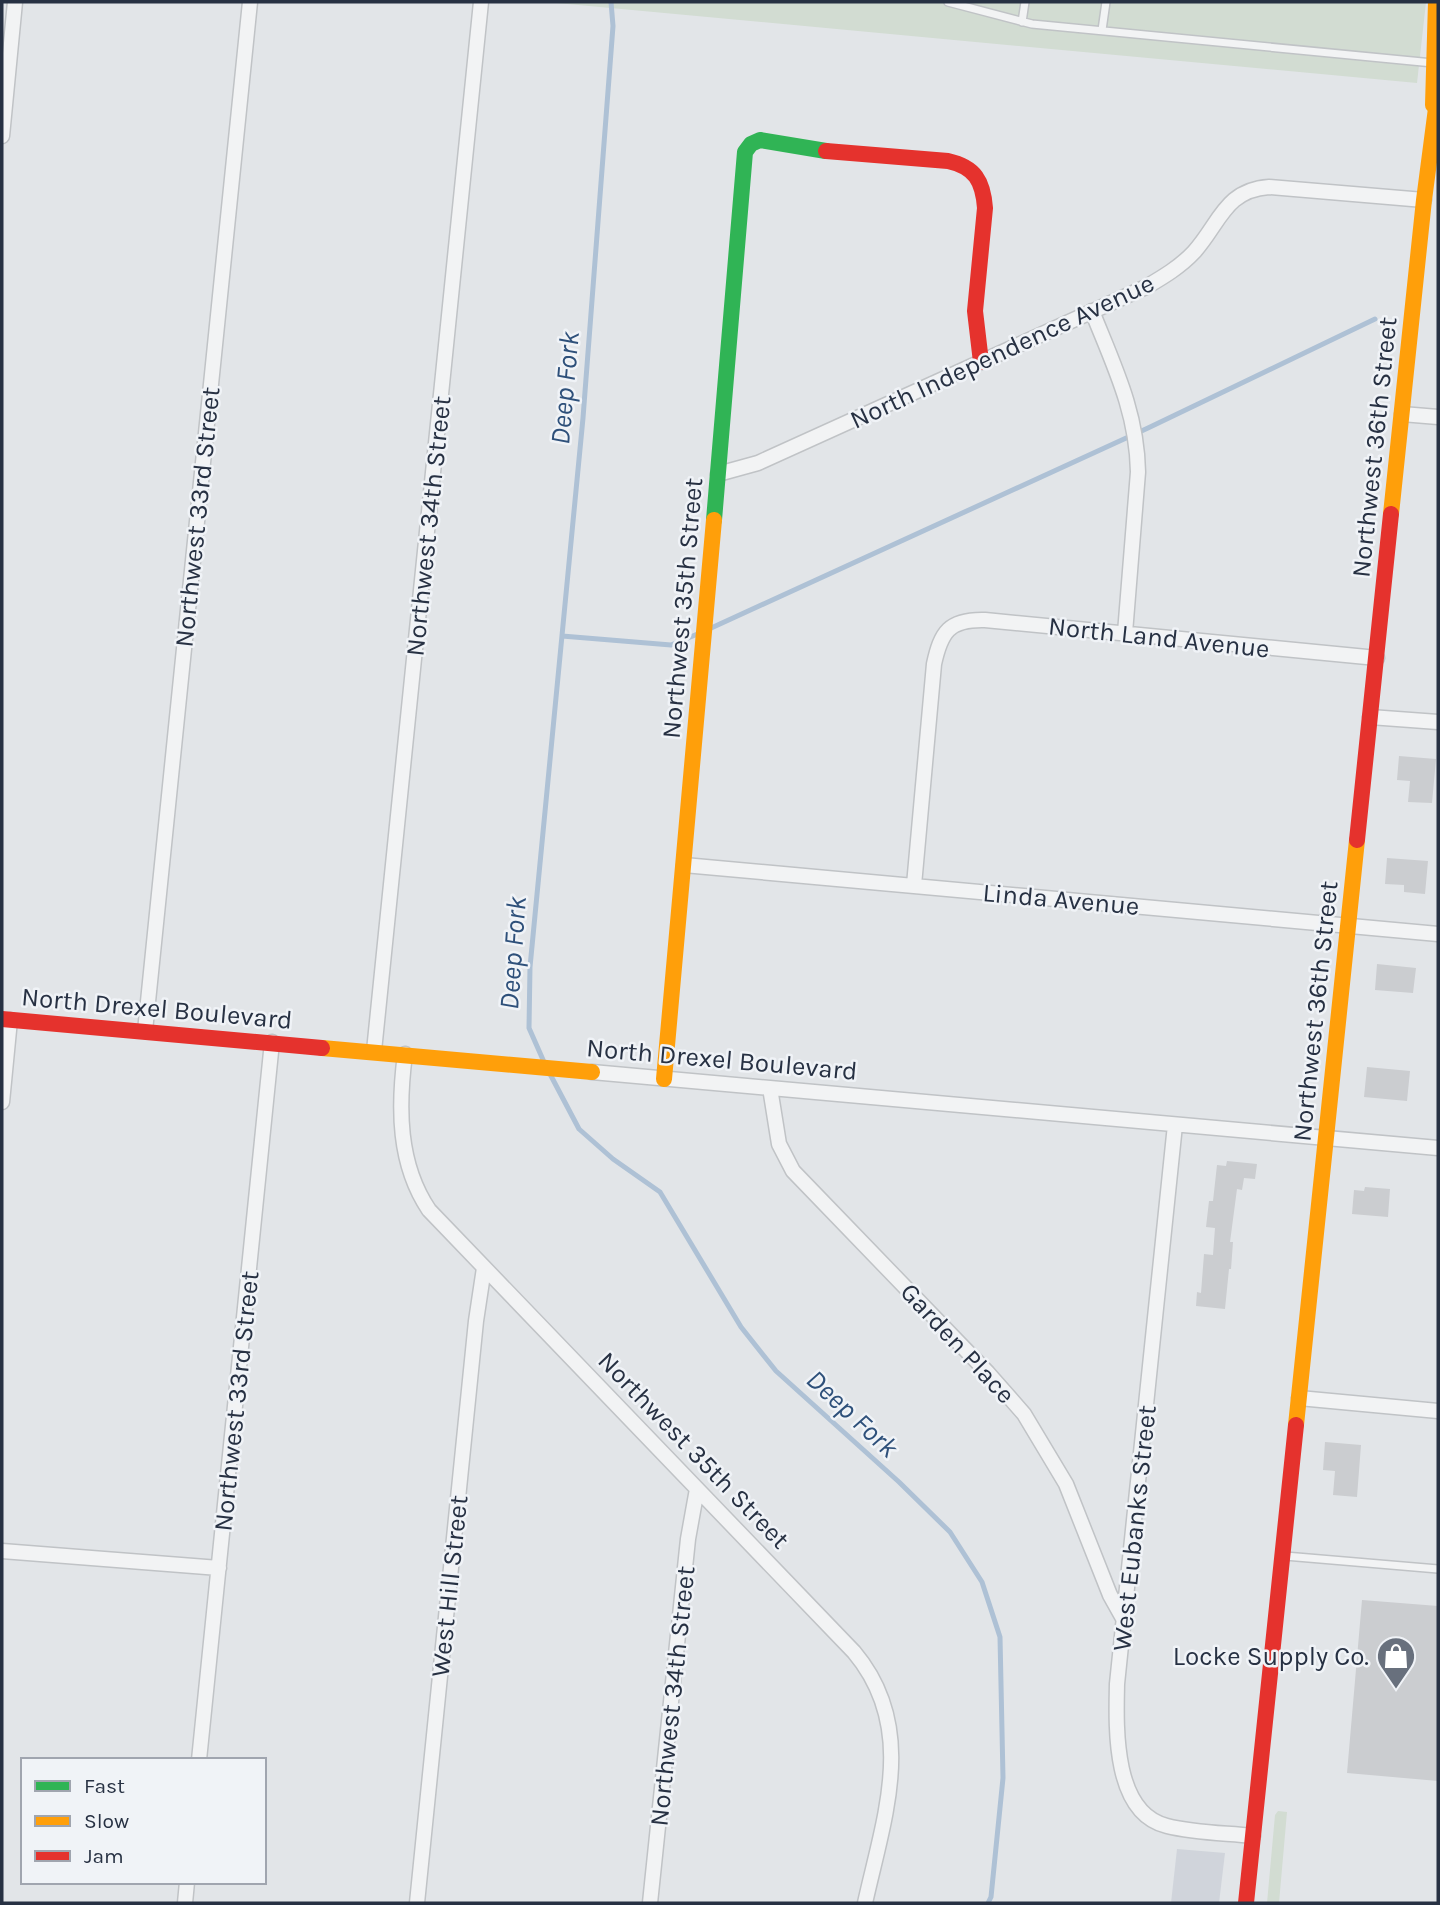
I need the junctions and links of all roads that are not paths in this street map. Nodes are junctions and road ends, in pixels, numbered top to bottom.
1 (15, 2) edge
2 (250, 2) edge
3 (481, 2) edge
4 (948, 2) edge
5 (1025, 2) edge
6 (1106, 2) edge
7 (1436, 2) edge
8 (1021, 22) junction
9 (1102, 30) junction
10 (1434, 63) junction
11 (1438, 93) edge
12 (1433, 124) junction
13 (2, 136) edge
14 (1424, 200) junction
15 (1092, 311) junction
16 (981, 362) junction
17 (1402, 414) junction
18 (1438, 417) edge
19 (718, 474) junction
20 (1125, 633) junction
21 (1377, 659) junction
22 (1370, 717) junction
23 (1438, 722) edge
24 (684, 865) junction
25 (914, 885) junction
26 (1348, 925) junction
27 (1438, 934) edge
28 (6, 1020) edge
29 (145, 1031) junction
30 (272, 1042) junction
31 (374, 1051) junction
32 (405, 1054) junction
33 (592, 1072) joint
34 (664, 1079) junction
35 (770, 1088) junction
36 (2, 1102) edge
37 (1175, 1125) junction
38 (1326, 1139) junction
39 (1438, 1148) edge
40 (484, 1268) junction
41 (1299, 1398) junction
42 (1438, 1410) edge
43 (697, 1489) junction
44 (2, 1550) edge
45 (1283, 1556) junction
46 (219, 1568) junction
47 (1438, 1569) edge
48 (1124, 1619) junction
49 (199, 1758) edge
50 (1253, 1836) junction
51 (187, 1884) edge
52 (185, 1903) edge
53 (417, 1903) edge
54 (650, 1903) edge
55 (865, 1903) edge
56 (1246, 1903) edge

1 - 13 street
2 - 29 street, Northwest 33rd Street
3 - 31 street, Northwest 34th Street
4 - 8 lane
5 - 8 lane
6 - 9 lane
7 - 10 main road, Northwest 36th Street
8 - 9 lane
9 - 10 lane
10 - 12 main road, Northwest 36th Street
11 - 12 main road, Northwest 36th Street
12 - 14 main road, Northwest 36th Street
14 - 15 street, North Independence Avenue
14 - 17 main road, Northwest 36th Street
15 - 16 street, North Independence Avenue
15 - 20 street
16 - 19 street, North Independence Avenue
16 - 19 main road, Northwest 35th Street
17 - 18 street
17 - 21 main road, Northwest 36th Street
19 - 24 main road, Northwest 35th Street
20 - 21 street, North Land Avenue
20 - 25 street, North Land Avenue
21 - 22 main road, Northwest 36th Street
22 - 23 street
22 - 26 main road, Northwest 36th Street
24 - 25 street, Linda Avenue
24 - 34 main road, Northwest 35th Street
25 - 26 street, Linda Avenue
26 - 27 street, Linda Avenue
26 - 38 main road, Northwest 36th Street
28 - 29 main road, North Drexel Boulevard
28 - 36 street
29 - 30 main road, North Drexel Boulevard
30 - 31 main road, North Drexel Boulevard
30 - 46 street, Northwest 33rd Street
31 - 32 main road, North Drexel Boulevard
32 - 33 main road, North Drexel Boulevard
32 - 40 street, Northwest 35th Street
33 - 34 street, North Drexel Boulevard
34 - 35 street, North Drexel Boulevard
35 - 37 street, North Drexel Boulevard
35 - 48 street, Garden Place
37 - 38 street, North Drexel Boulevard
37 - 48 street, West Eubanks Street
38 - 39 street, North Drexel Boulevard
38 - 41 main road, Northwest 36th Street
40 - 43 street, Northwest 35th Street
40 - 53 street, West Hill Street
41 - 42 street
41 - 45 main road, Northwest 36th Street
43 - 54 street, Northwest 34th Street
43 - 55 street, Northwest 35th Street
44 - 46 street
45 - 47 lane
45 - 50 main road, Northwest 36th Street
46 - 49 street, Northwest 33rd Street
48 - 50 street, West Eubanks Street
50 - 56 main road, Northwest 36th Street
51 - 52 street

